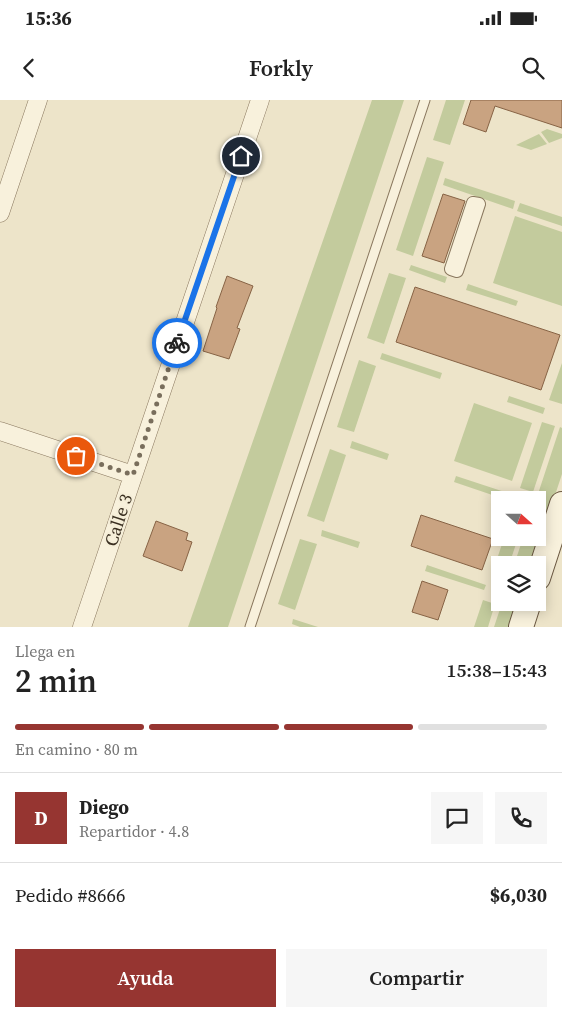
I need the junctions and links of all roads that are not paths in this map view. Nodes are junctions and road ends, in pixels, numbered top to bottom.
1 (38, 100) edge
2 (260, 100) edge
3 (424, 100) edge
4 (477, 202) dead end
5 (0, 213) edge
6 (453, 272) dead end
7 (0, 431) edge
8 (133, 475) junction
9 (562, 504) edge
10 (545, 556) edge
11 (526, 611) edge
12 (82, 627) edge
13 (250, 627) edge
14 (521, 627) edge

1 - 5 street
2 - 8 street, Calle 3
3 - 13 lane
4 - 6 street
7 - 8 street
8 - 12 street, Calle 3
9 - 10 main road
11 - 14 main road

